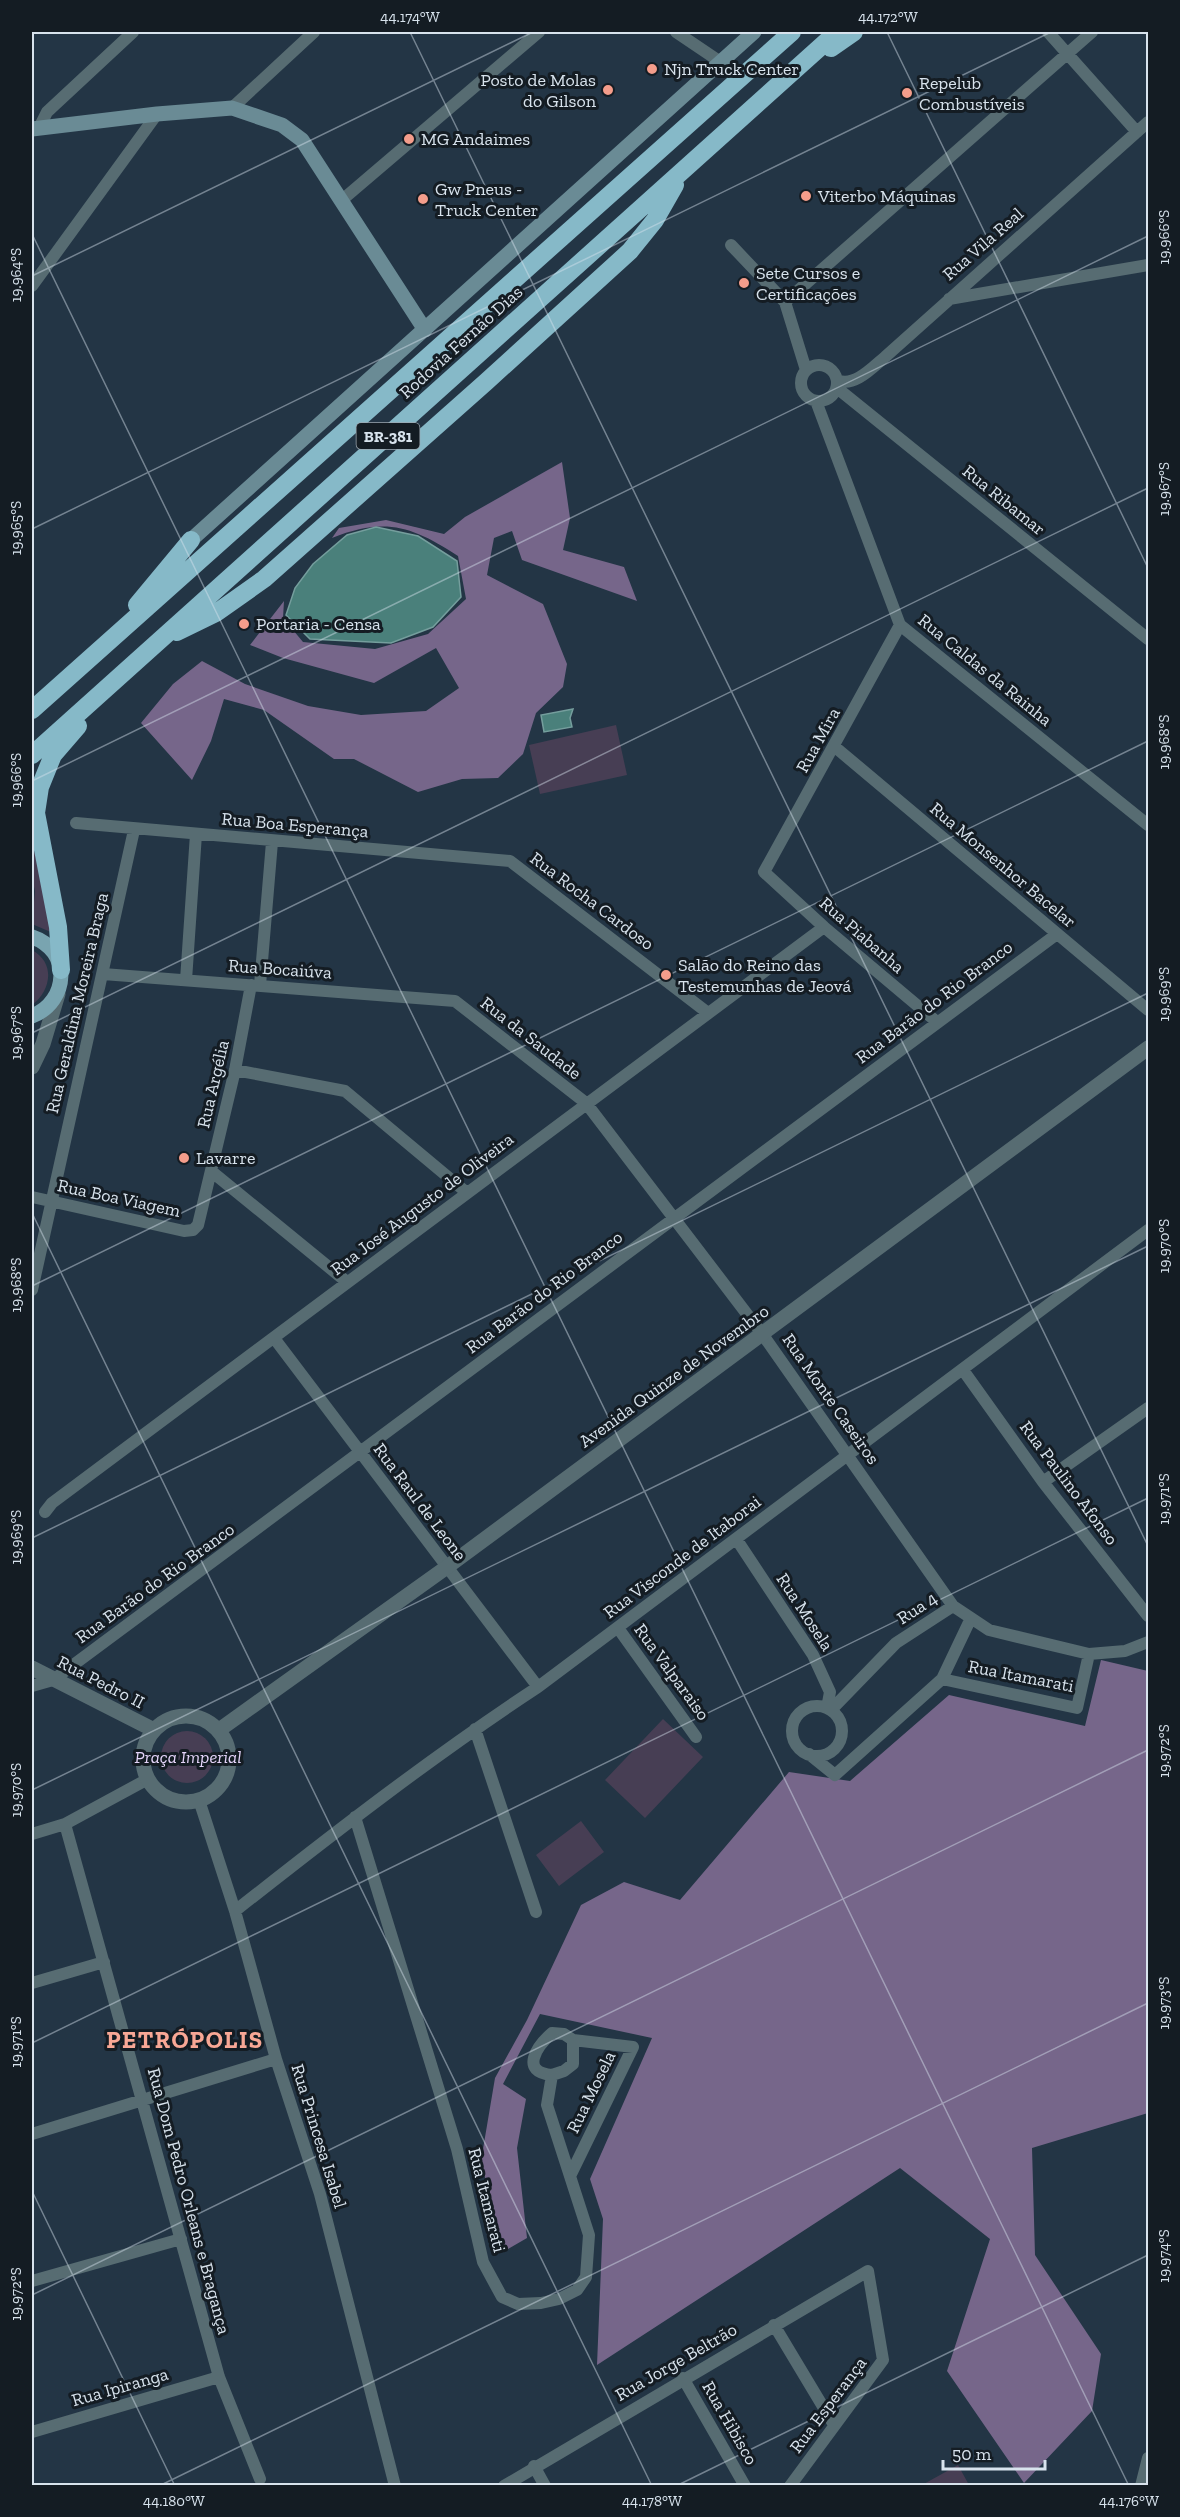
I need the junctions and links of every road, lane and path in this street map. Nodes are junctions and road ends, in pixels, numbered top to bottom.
1 (133, 32) edge
2 (314, 32) edge
3 (539, 32) edge
4 (676, 32) edge
5 (754, 32) edge
6 (792, 32) edge
7 (837, 32) edge
8 (854, 32) edge
9 (1048, 32) edge
10 (1092, 32) edge
11 (1068, 52) junction
12 (719, 61) junction
13 (771, 90) junction
14 (232, 108) junction
15 (157, 114) junction
16 (1149, 122) edge
17 (35, 129) edge
18 (1137, 132) junction
19 (684, 170) junction
20 (342, 200) junction
21 (731, 245) dead end
22 (1149, 265) edge
23 (32, 286) edge
24 (948, 299) junction
25 (784, 302) junction
26 (425, 330) junction
27 (806, 370) junction
28 (837, 384) junction
29 (816, 401) junction
30 (192, 540) joint
31 (900, 625) junction
32 (122, 630) junction
33 (1149, 639) edge
34 (156, 642) junction
35 (101, 650) junction
36 (125, 671) junction
37 (32, 696) edge
38 (32, 710) edge
39 (835, 747) junction
40 (32, 755) edge
41 (76, 823) dead end
42 (1149, 825) edge
43 (134, 830) junction
44 (196, 834) junction
45 (272, 842) junction
46 (510, 861) joint
47 (764, 872) joint
48 (824, 927) junction
49 (1057, 934) junction
50 (32, 937) edge
51 (62, 970) junction
52 (103, 974) junction
53 (186, 980) junction
54 (256, 985) junction
55 (58, 994) junction
56 (455, 1001) joint
57 (1149, 1010) edge
58 (708, 1013) junction
59 (32, 1016) edge
60 (937, 1022) junction
61 (1149, 1047) edge
62 (32, 1067) edge
63 (235, 1070) junction
64 (586, 1103) junction
65 (211, 1171) junction
66 (466, 1192) junction
67 (32, 1197) edge
68 (50, 1201) junction
69 (672, 1218) junction
70 (198, 1225) joint
71 (1149, 1230) edge
72 (347, 1282) junction
73 (32, 1290) edge
74 (763, 1335) junction
75 (274, 1338) junction
76 (963, 1370) junction
77 (1149, 1408) edge
78 (360, 1453) junction
79 (849, 1455) junction
80 (1043, 1482) junction
81 (45, 1512) dead end
82 (737, 1540) junction
83 (447, 1568) junction
84 (952, 1606) junction
85 (1149, 1616) edge
86 (971, 1618) junction
87 (618, 1628) junction
88 (1149, 1642) edge
89 (1089, 1654) junction
90 (32, 1668) edge
91 (942, 1679) junction
92 (53, 1680) junction
93 (32, 1686) edge
94 (538, 1687) junction
95 (829, 1709) junction
96 (475, 1729) junction
97 (219, 1730) junction
98 (154, 1731) junction
99 (696, 1737) dead end
100 (809, 1754) junction
101 (148, 1779) junction
102 (199, 1800) junction
103 (355, 1817) junction
104 (64, 1824) junction
105 (32, 1834) edge
106 (235, 1911) junction
107 (536, 1911) dead end
108 (104, 1962) junction
109 (32, 1983) edge
110 (573, 2040) junction
111 (276, 2059) junction
112 (552, 2075) junction
113 (142, 2099) junction
114 (32, 2134) edge
115 (572, 2174) junction
116 (182, 2239) junction
117 (868, 2271) joint
118 (32, 2281) edge
119 (774, 2325) junction
120 (219, 2377) junction
121 (683, 2378) junction
122 (834, 2425) junction
123 (32, 2432) edge
124 (1149, 2458) edge
125 (534, 2466) junction
126 (260, 2479) dead end
127 (395, 2486) edge
128 (504, 2486) edge
129 (545, 2486) edge
130 (745, 2486) edge
131 (790, 2486) edge
132 (1141, 2486) edge

1 - 17 street
2 - 14 street
3 - 20 street
4 - 12 street
5 - 12 main road, Rodovia Fernão Dias / BR-381
6 - 32 highway, Rodovia Fernão Dias / BR-381
7 - 13 highway, Rodovia Fernão Dias / BR-381
8 - 13 highway, BR-381
9 - 11 street
10 - 11 street
11 - 18 street
11 - 25 street
12 - 26 main road, Rodovia Fernão Dias / BR-381
13 - 19 highway, Rodovia Fernão Dias / BR-381
14 - 15 main road
14 - 20 main road
15 - 17 main road
15 - 23 street
16 - 18 street, Rua Vila Real
18 - 24 street, Rua Vila Real
19 - 34 highway, Rodovia Fernão Dias / BR-381
19 - 34 highway
20 - 26 main road
21 - 25 street
22 - 24 street
24 - 28 street, Rua Vila Real
25 - 27 street
26 - 30 main road, Rodovia Fernão Dias / BR-381
27 - 28 street
27 - 29 street
28 - 29 street
28 - 33 street, Rua Ribamar
29 - 31 street, Rua Caldas da Rainha
30 - 32 highway, BR-381
31 - 39 street, Rua Mira
31 - 42 street, Rua Caldas da Rainha
32 - 35 highway, Rodovia Fernão Dias / BR-381
34 - 36 highway, Rodovia Fernão Dias / BR-381
35 - 37 highway
35 - 38 highway, Rodovia Fernão Dias / BR-381
36 - 40 highway, Rodovia Fernão Dias / BR-381
36 - 51 highway
39 - 47 street, Rua Mira
39 - 49 street, Rua Monsenhor Bacelar
41 - 43 street, Rua Boa Esperança
43 - 44 street, Rua Boa Esperança
43 - 52 street, Rua Geraldina Moreira Braga
44 - 45 street, Rua Boa Esperança
44 - 53 street
45 - 46 street, Rua Boa Esperança
45 - 54 street, Rua Argélia
46 - 58 street, Rua Rocha Cardoso
47 - 48 street, Rua Piabanha
48 - 58 street, Rua José Augusto de Oliveira
48 - 60 street, Rua Piabanha
49 - 57 street, Rua Monsenhor Bacelar
49 - 60 street, Rua Barão do Rio Branco
50 - 51 main road
51 - 55 main road
52 - 53 street, Rua Bocaiúva
52 - 68 street, Rua Geraldina Moreira Braga
53 - 54 street, Rua Bocaiúva
54 - 56 street, Rua Bocaiúva
54 - 63 street, Rua Argélia
55 - 59 main road
55 - 62 street
56 - 64 street, Rua da Saudade
58 - 64 street, Rua José Augusto de Oliveira
60 - 69 street, Rua Barão do Rio Branco
61 - 74 street, Avenida Quinze de Novembro
63 - 65 street, Rua Argélia
63 - 66 street
64 - 66 street, Rua José Augusto de Oliveira
64 - 69 street, Rua Monte Caseiros
65 - 70 street, Rua Argélia
65 - 72 street
66 - 72 street, Rua José Augusto de Oliveira
67 - 68 street, Rua Boa Viagem
68 - 70 street, Rua Boa Viagem
68 - 73 street, Rua Geraldina Moreira Braga
69 - 74 street, Rua Monte Caseiros
69 - 78 street, Rua Barão do Rio Branco
71 - 76 street, Rua Visconde de Itaborai
72 - 75 street, Rua José Augusto de Oliveira
74 - 79 street, Rua Monte Caseiros
74 - 83 street, Avenida Quinze de Novembro
75 - 78 street, Rua Raul de Leone
75 - 81 street, Rua José Augusto de Oliveira
76 - 79 street, Rua Visconde de Itaborai
76 - 80 street, Rua Paulino Afonso
77 - 80 street
78 - 83 street, Rua Raul de Leone
78 - 92 street, Rua Barão do Rio Branco
79 - 82 street, Rua Visconde de Itaborai
79 - 84 street, Rua Monte Caseiros
80 - 85 street, Rua Paulino Afonso
82 - 87 street, Rua Visconde de Itaborai
82 - 95 street, Rua Mosela
83 - 94 street, Rua Raul de Leone
83 - 97 street, Avenida Quinze de Novembro
84 - 86 street, Rua 4
84 - 95 street, Rua 4
86 - 89 street, Rua 4
86 - 91 street, Rua Itamarati
87 - 94 street, Rua Visconde de Itaborai
87 - 99 street, Rua Valparaiso
88 - 89 street, Rua 4
89 - 91 street, Rua Itamarati
90 - 92 street, Rua Pedro II
91 - 100 street, Rua Itamarati
92 - 93 street
92 - 98 street, Rua Pedro II
94 - 96 street, Rua Visconde de Itaborai
95 - 100 street
95 - 100 street
96 - 103 street, Rua Visconde de Itaborai
96 - 107 street
97 - 98 street
97 - 102 street
98 - 101 street
101 - 102 street
101 - 104 street
102 - 106 street, Rua Princesa Isabel
103 - 106 street, Rua Visconde de Itaborai
103 - 115 street, Rua Itamarati
104 - 105 street
104 - 108 street, Rua Dom Pedro Orleans e Bragança
106 - 111 street, Rua Princesa Isabel
108 - 109 street
108 - 113 street, Rua Dom Pedro Orleans e Bragança
110 - 112 street
110 - 112 street
110 - 115 street, Rua Mosela
111 - 113 street
111 - 127 street, Rua Princesa Isabel
112 - 115 street, Rua Itamarati
113 - 114 street
113 - 116 street, Rua Dom Pedro Orleans e Bragança
116 - 118 street
116 - 120 street, Rua Dom Pedro Orleans e Bragança
117 - 119 street, Rua Jorge Beltrão
117 - 122 street, Rua Esperança
119 - 121 street, Rua Jorge Beltrão
119 - 122 street
120 - 123 street, Rua Ipiranga
120 - 126 street, Rua Dom Pedro Orleans e Bragança
121 - 125 street, Rua Jorge Beltrão
121 - 130 street, Rua Hibisco
122 - 131 street, Rua Esperança
124 - 132 street
125 - 128 street, Rua Jorge Beltrão
125 - 129 street

